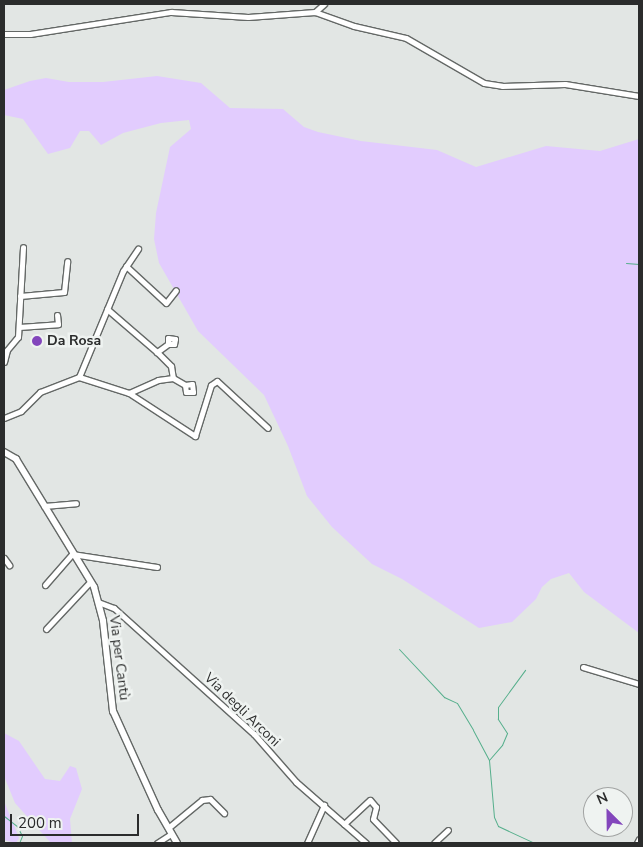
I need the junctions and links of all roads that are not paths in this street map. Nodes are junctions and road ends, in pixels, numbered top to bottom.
1 (324, 4) edge
2 (315, 12) junction
3 (4, 34) edge
4 (639, 96) edge
5 (23, 247) dead end
6 (138, 249) dead end
7 (67, 261) dead end
8 (126, 266) junction
9 (176, 290) dead end
10 (20, 296) junction
11 (107, 309) junction
12 (57, 315) dead end
13 (19, 328) junction
14 (168, 344) dead end
15 (157, 352) junction
16 (4, 362) edge
17 (79, 377) junction
18 (173, 378) junction
19 (185, 385) dead end
20 (129, 393) junction
21 (4, 418) edge
22 (268, 428) dead end
23 (4, 452) edge
24 (76, 503) dead end
25 (44, 506) junction
26 (72, 554) junction
27 (4, 558) edge
28 (8, 565) dead end
29 (157, 567) dead end
30 (92, 585) junction
31 (45, 586) dead end
32 (100, 601) junction
33 (113, 607) junction
34 (104, 613) junction
35 (103, 621) junction
36 (46, 629) dead end
37 (582, 667) dead end
38 (639, 684) edge
39 (324, 805) junction
40 (224, 813) dead end
41 (344, 824) junction
42 (448, 830) dead end
43 (170, 831) junction
44 (639, 839) edge
45 (360, 841) edge
46 (157, 843) edge
47 (177, 843) edge
48 (307, 843) edge
49 (366, 843) edge
50 (396, 843) edge
51 (434, 843) edge
52 (638, 843) edge

1 - 2 street
2 - 3 street
2 - 4 street
5 - 10 street
6 - 8 street
7 - 10 street
8 - 9 street
8 - 11 street
10 - 13 street
11 - 15 street
11 - 17 street
12 - 13 street
13 - 16 street
14 - 15 street
15 - 18 street
17 - 20 street
17 - 21 street
18 - 19 street
18 - 20 street
20 - 22 street
23 - 25 street, Via per Cantù
24 - 25 street
25 - 26 street, Via per Cantù
26 - 29 street
26 - 30 street, Via per Cantù
26 - 31 street
27 - 28 street
30 - 32 street, Via per Cantù
30 - 36 street
32 - 33 street, Via degli Arconi
32 - 34 street
32 - 35 street, Via per Cantù
33 - 34 street
33 - 39 street, Via degli Arconi
34 - 35 street
35 - 43 street, Via per Cantù
37 - 38 street
39 - 41 street, Via degli Arconi
39 - 48 street
40 - 43 street
41 - 45 street, Via degli Arconi
41 - 50 street
42 - 51 street
43 - 46 street
43 - 47 street, Via per Cantù
44 - 52 street
45 - 49 street, Via degli Arconi

